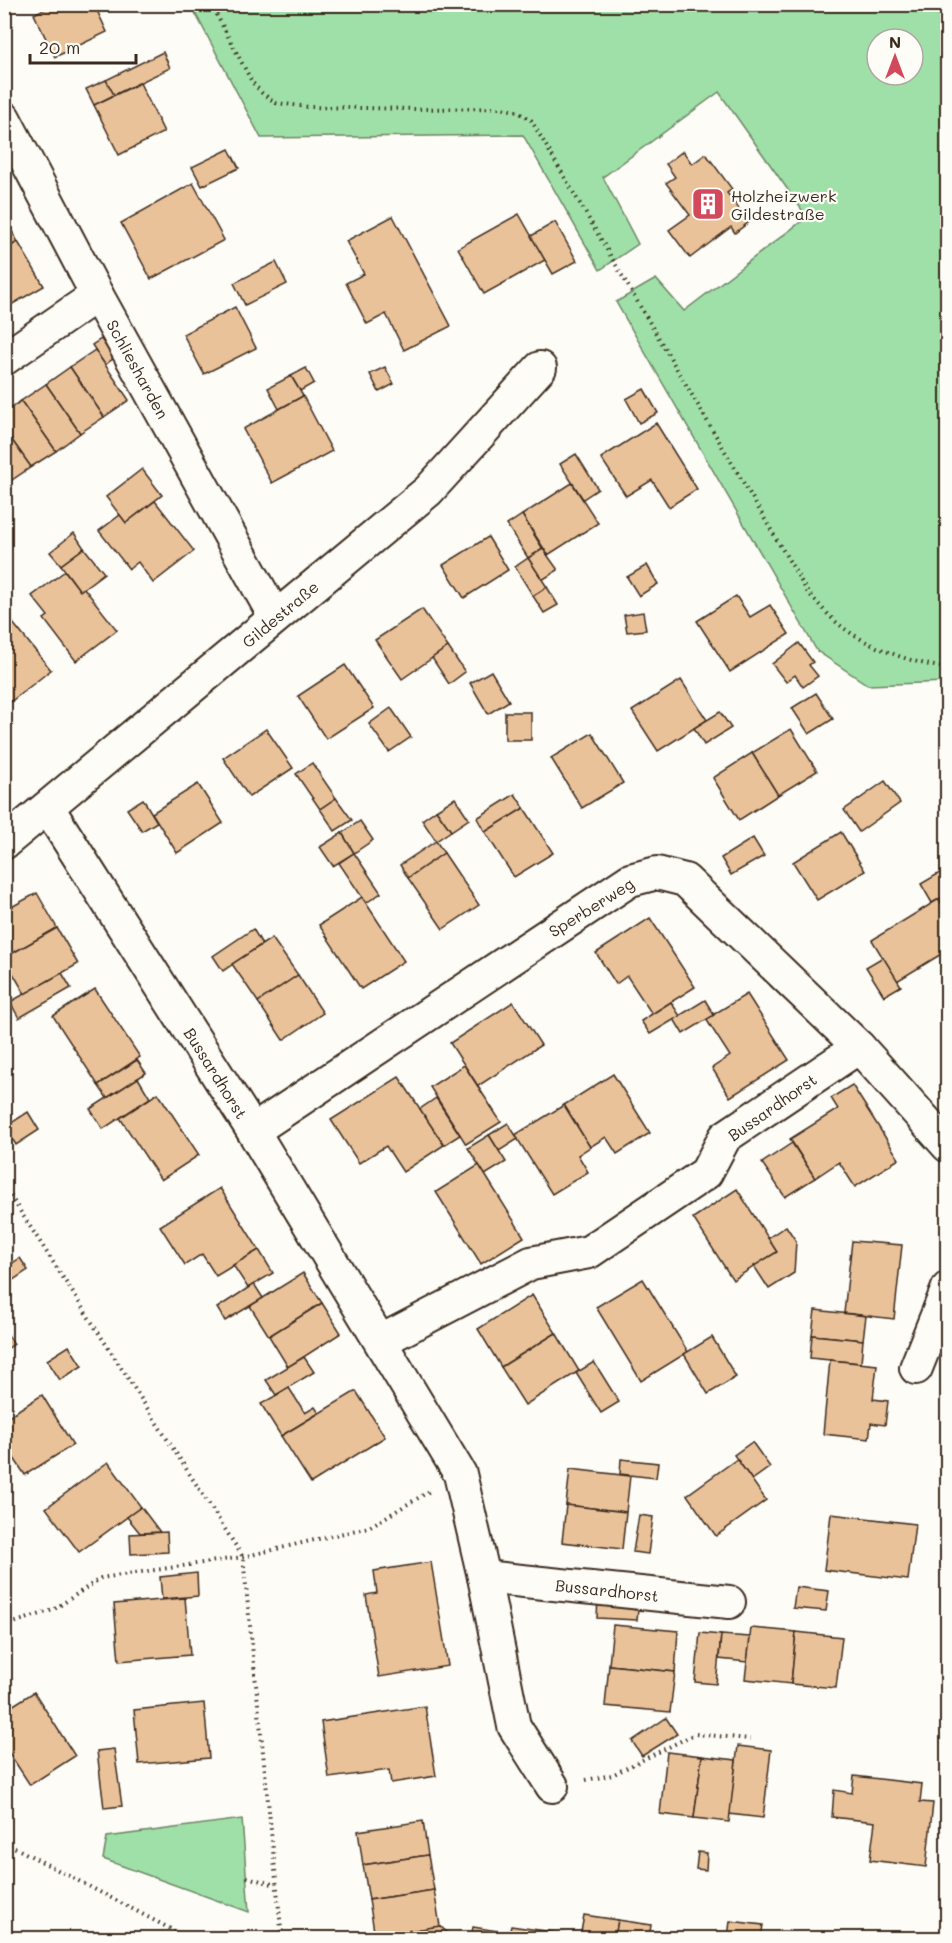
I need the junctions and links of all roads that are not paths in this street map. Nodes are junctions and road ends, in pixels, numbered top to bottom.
1 (4, 118) edge
2 (97, 295) junction
3 (4, 360) edge
4 (540, 368) dead end
5 (275, 617) junction
6 (48, 807) junction
7 (4, 843) edge
8 (859, 1047) junction
9 (253, 1131) junction
10 (948, 1146) edge
11 (948, 1288) edge
12 (381, 1341) junction
13 (916, 1368) dead end
14 (484, 1577) junction
15 (729, 1602) dead end
16 (552, 1786) road end

1 - 2 street, Schliesharden
2 - 3 street
2 - 5 street, Schliesharden
4 - 5 street, Gildestraße
5 - 6 street, Gildestraße
6 - 7 street, Gildestraße
6 - 9 street, Bussardhorst
8 - 9 street, Sperberweg
8 - 10 street, Sperberweg
8 - 12 street, Bussardhorst
9 - 12 street, Bussardhorst
11 - 13 street
12 - 14 street, Bussardhorst
14 - 15 street, Bussardhorst
14 - 16 street, Bussardhorst

